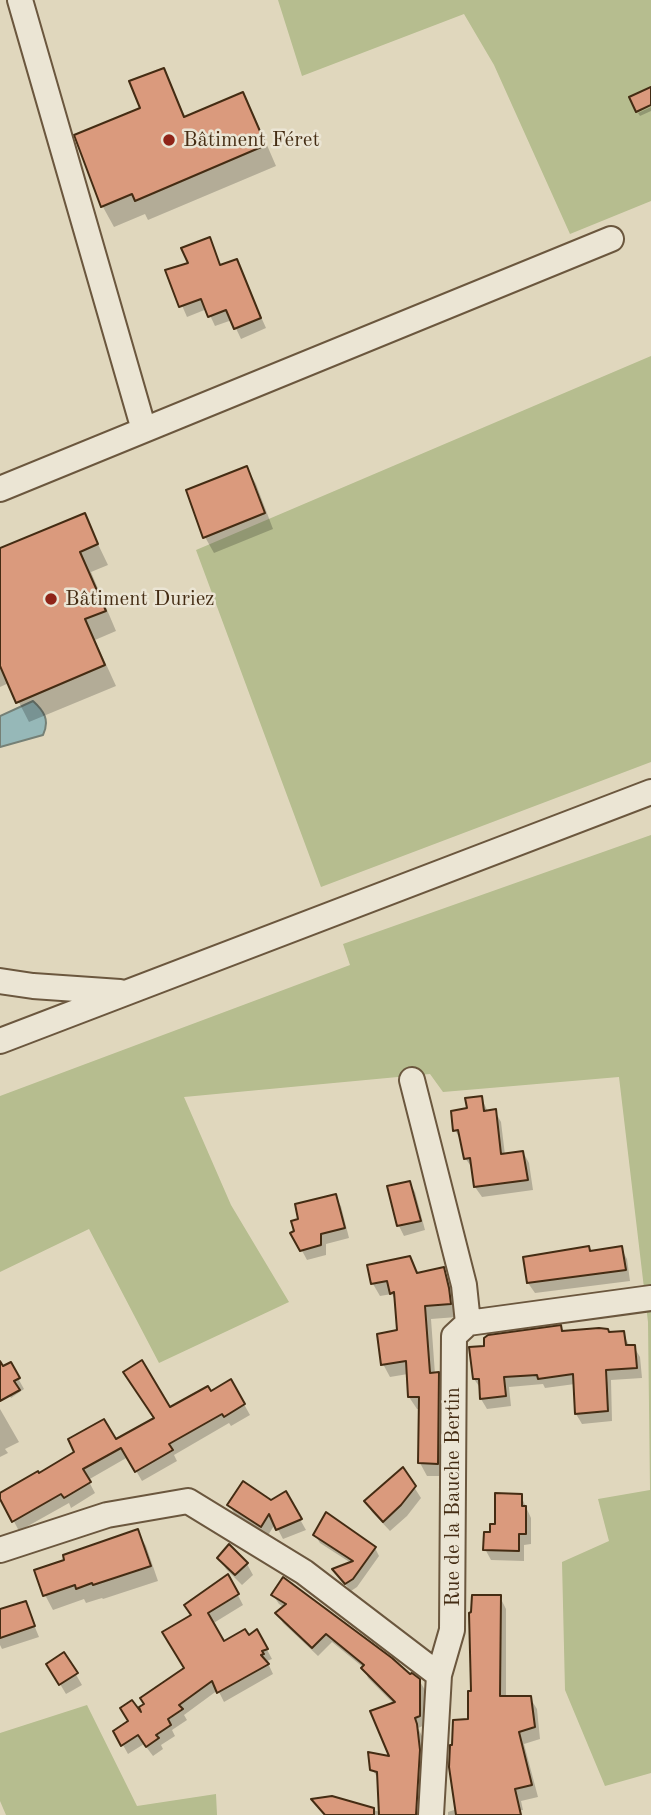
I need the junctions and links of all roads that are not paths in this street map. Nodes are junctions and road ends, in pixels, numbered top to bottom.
1 (20, 0) edge
2 (611, 239) dead end
3 (144, 430) junction
4 (0, 489) edge
5 (651, 792) edge
6 (0, 981) edge
7 (128, 992) junction
8 (0, 1041) edge
9 (412, 1080) dead end
10 (651, 1298) edge
11 (468, 1323) junction
12 (0, 1550) edge
13 (439, 1675) junction
14 (431, 1815) edge

1 - 3 street
2 - 3 street
3 - 4 street
5 - 7 street
6 - 7 street
7 - 8 street
9 - 11 street
10 - 11 street
11 - 13 street, Rue de la Bauche Bertin
12 - 13 street
13 - 14 street, Rue de la Bauche Bertin

